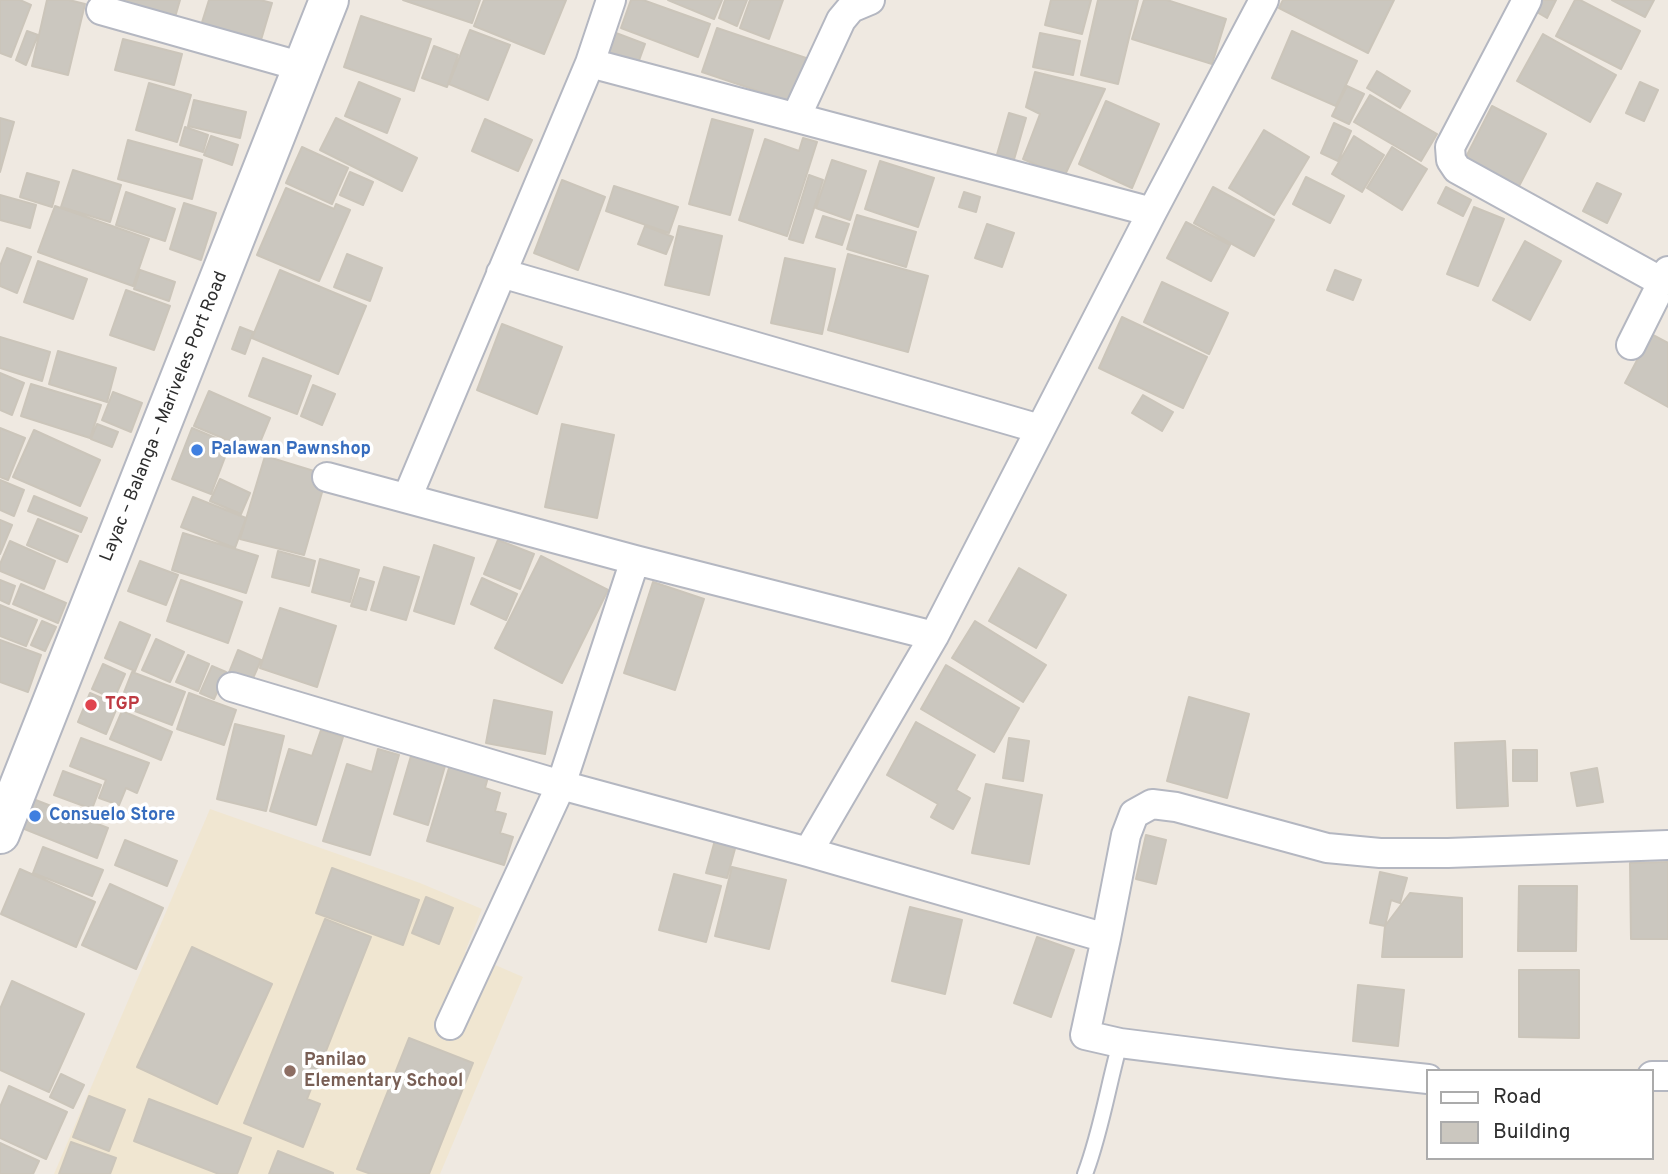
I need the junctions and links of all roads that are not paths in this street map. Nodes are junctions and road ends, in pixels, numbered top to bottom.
1 (329, 0) edge
2 (611, 0) edge
3 (870, 0) edge
4 (1264, 0) edge
5 (1527, 0) edge
6 (101, 10) dead end
7 (590, 63) junction
8 (303, 67) junction
9 (796, 117) junction
10 (1152, 212) junction
11 (501, 273) junction
12 (1665, 277) edge
13 (1631, 345) dead end
14 (1040, 429) junction
15 (327, 477) dead end
16 (407, 498) junction
17 (635, 560) junction
18 (933, 636) junction
19 (232, 687) dead end
20 (561, 785) junction
21 (0, 834) edge
22 (1668, 845) edge
23 (808, 852) junction
24 (1106, 938) junction
25 (450, 1024) dead end
26 (1120, 1042) junction
27 (1426, 1079) edge
28 (1085, 1174) edge

1 - 8 main road, Layac – Balanga – Mariveles Port Road
2 - 7 street
3 - 9 street
4 - 10 street
5 - 12 street
6 - 8 street
7 - 9 street
7 - 11 street
8 - 21 main road, Layac – Balanga – Mariveles Port Road
9 - 10 street
10 - 14 street
11 - 14 street
11 - 16 street
12 - 13 street
14 - 18 street
15 - 16 street
16 - 17 street
17 - 18 street
17 - 20 street
18 - 23 street
19 - 20 street
20 - 23 street
20 - 25 street
22 - 24 street
23 - 24 street
24 - 26 street
26 - 27 street
26 - 28 lane

